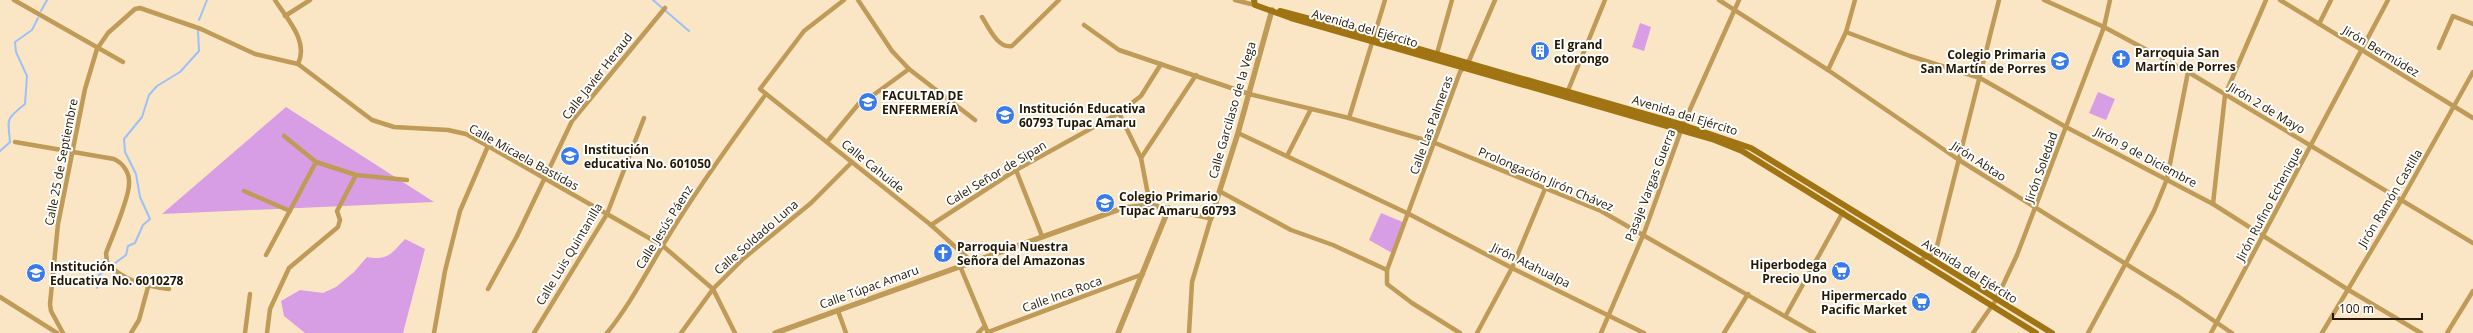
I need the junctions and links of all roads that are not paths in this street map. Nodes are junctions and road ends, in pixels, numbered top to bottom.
1 (14, 0) edge
2 (275, 0) edge
3 (310, 0) edge
4 (844, 0) edge
5 (858, 0) edge
6 (1060, 0) edge
7 (1235, 0) edge
8 (1385, 0) edge
9 (1452, 0) edge
10 (1495, 0) edge
11 (1605, 0) edge
12 (1718, 0) edge
13 (1739, 0) edge
14 (1855, 0) edge
15 (1999, 0) edge
16 (2044, 0) edge
17 (2110, 0) edge
18 (2266, 0) edge
19 (2280, 0) edge
20 (2331, 0) edge
21 (2388, 0) edge
22 (1254, 2) edge
23 (664, 8) dead end
24 (135, 9) joint
25 (1736, 9) junction
26 (1272, 10) junction
27 (285, 16) junction
28 (982, 17) dead end
29 (2318, 24) junction
30 (2473, 24) edge
31 (1084, 25) dead end
32 (2104, 27) junction
33 (1846, 32) junction
34 (1374, 38) junction
35 (97, 48) junction
36 (2439, 48) dead end
37 (2361, 51) junction
38 (1436, 56) junction
39 (122, 62) dead end
40 (298, 64) junction
41 (1161, 64) junction
42 (1466, 65) junction
43 (909, 69) junction
44 (1828, 70) junction
45 (2188, 72) junction
46 (2473, 72) edge
47 (1196, 75) junction
48 (1980, 78) junction
49 (766, 94) junction
50 (1249, 94) junction
51 (1567, 94) junction
52 (2226, 95) junction
53 (2455, 108) junction
54 (1311, 109) junction
55 (1119, 113) junction
56 (644, 118) dead end
57 (1349, 118) junction
58 (2473, 118) edge
59 (975, 120) dead end
60 (2066, 127) junction
61 (1683, 128) junction
62 (1238, 133) junction
63 (284, 136) dead end
64 (15, 142) dead end
65 (827, 142) junction
66 (1435, 142) junction
67 (488, 146) junction
68 (2311, 146) junction
69 (73, 152) junction
70 (1287, 156) junction
71 (1141, 158) junction
72 (1959, 160) junction
73 (316, 162) junction
74 (852, 162) junction
75 (1016, 170) junction
76 (356, 175) junction
77 (2167, 179) junction
78 (407, 180) dead end
79 (544, 180) junction
80 (1545, 189) junction
81 (244, 190) dead end
82 (1221, 192) junction
83 (2402, 200) junction
84 (2213, 204) junction
85 (1150, 205) junction
86 (1169, 208) junction
87 (2036, 209) junction
88 (290, 211) junction
89 (1843, 212) junction
90 (607, 214) junction
91 (1409, 214) junction
92 (1211, 218) junction
93 (1858, 218) junction
94 (931, 225) junction
95 (1644, 234) junction
96 (1042, 236) junction
97 (2262, 236) junction
98 (2473, 243) edge
99 (663, 246) junction
100 (266, 255) dead end
101 (1924, 258) junction
102 (971, 261) junction
103 (2126, 265) junction
104 (960, 266) junction
105 (1512, 268) junction
106 (1387, 270) junction
107 (1144, 274) junction
108 (148, 287) junction
109 (169, 289) dead end
110 (488, 289) dead end
111 (713, 289) junction
112 (2347, 289) junction
113 (2473, 290) edge
114 (250, 294) dead end
115 (1748, 294) junction
116 (0, 297) edge
117 (1994, 302) junction
118 (838, 310) junction
119 (1609, 315) junction
120 (1786, 315) junction
121 (2217, 324) junction
122 (985, 326) junction
123 (988, 332) edge
124 (57, 333) edge
125 (63, 333) edge
126 (131, 333) edge
127 (245, 333) edge
128 (267, 333) edge
129 (434, 333) edge
130 (534, 333) edge
131 (607, 333) edge
132 (681, 333) edge
133 (735, 333) edge
134 (775, 333) edge
135 (846, 333) edge
136 (978, 333) edge
137 (1118, 333) edge
138 (1190, 333) edge
139 (1460, 333) edge
140 (1477, 333) edge
141 (1600, 333) edge
142 (1644, 333) edge
143 (1724, 333) edge
144 (1814, 333) edge
145 (1973, 333) edge
146 (2036, 333) edge
147 (2052, 333) edge
148 (2088, 333) edge
149 (2212, 333) edge
150 (2232, 333) edge
151 (2322, 333) edge
152 (2420, 333) edge
153 (2447, 333) edge

1 - 35 street
2 - 27 street
3 - 27 street
4 - 49 street, Calle Cahuide
5 - 43 street
6 - 28 street
7 - 22 street
8 - 34 street
9 - 38 street
10 - 42 street, Calle Las Palmeras
11 - 51 street
12 - 25 street, Jirón Abtao
13 - 25 street, Pasaje Vargas Guerra
14 - 33 street
15 - 48 street
16 - 32 street, Jirón 2 de Mayo
17 - 32 street, Jirón Soledad
18 - 52 street
19 - 29 street, Jirón Bermúdez
20 - 29 street
21 - 37 street, Jirón Rufino Echenique
22 - 26 main road, Avenida del Ejército
23 - 79 street, Calle Javier Heraud
24 - 35 street, Calle 25 de Septiembre
24 - 40 street, Calle Micaela Bastidas
25 - 44 street, Jirón Abtao
25 - 61 street, Pasaje Vargas Guerra
26 - 34 main road, Avenida del Ejército
26 - 50 street, Calle Garcilaso de la Vega
27 - 40 street
29 - 37 street, Jirón Bermúdez
30 - 36 street
31 - 41 street, Prolongación Jirón Chávez
32 - 45 street, Jirón 2 de Mayo
32 - 60 street, Jirón Soledad
33 - 44 street
33 - 48 street, Jirón 9 de Diciembre
34 - 38 main road, Avenida del Ejército
34 - 57 street
35 - 39 street
35 - 69 street, Calle 25 de Septiembre
37 - 53 street, Jirón Bermúdez
37 - 68 street, Jirón Rufino Echenique
38 - 42 main road, Avenida del Ejército
40 - 67 street, Calle Micaela Bastidas
41 - 47 street, Prolongación Jirón Chávez
41 - 55 street, Calel Señor de Sipan
42 - 51 main road, Avenida del Ejército
42 - 66 street, Calle Las Palmeras
43 - 59 street
43 - 65 street
44 - 72 street, Jirón Abtao
45 - 52 street, Jirón 2 de Mayo
45 - 77 street
46 - 53 street, Jirón Ramón Castilla
47 - 50 street, Prolongación Jirón Chávez
47 - 71 street
48 - 60 street, Jirón 9 de Diciembre
48 - 72 street
49 - 65 street, Calle Cahuide
49 - 99 street, Calle Jesús Páenz
50 - 54 street, Prolongación Jirón Chávez
50 - 62 street, Calle Garcilaso de la Vega
51 - 61 main road, Avenida del Ejército
52 - 68 street, Jirón 2 de Mayo
52 - 84 street
53 - 58 street, Jirón Bermúdez
53 - 83 street, Jirón Ramón Castilla
54 - 57 street, Prolongación Jirón Chávez
54 - 70 street
55 - 71 street
55 - 75 street, Calel Señor de Sipan
56 - 90 street, Calle Luis Quintanilla
57 - 66 street, Prolongación Jirón Chávez
60 - 77 street, Jirón 9 de Diciembre
60 - 87 street, Jirón Soledad
61 - 89 main road, Avenida del Ejército
61 - 93 main road, Avenida del Ejército
61 - 95 street, Pasaje Vargas Guerra
62 - 70 street, Jirón Atahualpa
62 - 82 street, Calle Garcilaso de la Vega
63 - 73 street
64 - 69 street
65 - 74 street, Calle Cahuide
66 - 80 street, Prolongación Jirón Chávez
66 - 91 street, Calle Las Palmeras
67 - 79 street, Calle Micaela Bastidas
67 - 129 street
68 - 83 street, Jirón 2 de Mayo
68 - 97 street, Jirón Rufino Echenique
69 - 108 street
69 - 125 street, Calle 25 de Septiembre
70 - 91 street, Jirón Atahualpa
71 - 85 street
72 - 87 street, Jirón Abtao
72 - 101 street
73 - 76 street
73 - 88 street
74 - 94 street, Calle Cahuide
74 - 111 street, Calle Soldado Luna
75 - 94 street, Calel Señor de Sipan
75 - 96 street
76 - 78 street
76 - 128 street
77 - 84 street, Jirón 9 de Diciembre
77 - 103 street
79 - 90 street, Calle Micaela Bastidas
79 - 110 street, Calle Javier Heraud
80 - 95 street, Prolongación Jirón Chávez
80 - 105 street
81 - 88 street
82 - 92 street, Calle Garcilaso de la Vega
82 - 106 street
83 - 98 street, Jirón 2 de Mayo
83 - 112 street, Jirón Ramón Castilla
84 - 97 street, Jirón 9 de Diciembre
85 - 86 street, Calle Túpac Amaru
85 - 96 street, Calle Túpac Amaru
86 - 92 street, Calle Túpac Amaru
86 - 107 street
87 - 103 street, Jirón Abtao
87 - 117 street, Jirón Soledad
88 - 100 street
89 - 93 main road, Avenida del Ejército
89 - 120 street
90 - 99 street, Calle Micaela Bastidas
90 - 130 street, Calle Luis Quintanilla
91 - 105 street, Jirón Atahualpa
91 - 106 street, Calle Las Palmeras
92 - 138 street, Calle Garcilaso de la Vega
93 - 101 main road, Avenida del Ejército
94 - 102 street, Calle Cahuide
95 - 115 street, Prolongación Jirón Chávez
95 - 119 street, Pasaje Vargas Guerra
96 - 102 street, Calle Túpac Amaru
97 - 112 street, Jirón 9 de Diciembre
97 - 121 street, Jirón Rufino Echenique
99 - 111 street, Calle Micaela Bastidas
99 - 131 street, Calle Jesús Páenz
101 - 117 main road, Avenida del Ejército
102 - 104 street, Calle Túpac Amaru
103 - 121 street, Jirón Abtao
103 - 148 street
104 - 118 street, Calle Túpac Amaru
104 - 122 street
105 - 119 street, Jirón Atahualpa
105 - 140 street
106 - 139 street
107 - 123 street, Calle Inca Roca
107 - 137 street
108 - 109 street
108 - 126 street
111 - 132 street, Calle Soldado Luna
111 - 133 street, Calle Micaela Bastidas
112 - 151 street, Jirón Ramón Castilla
112 - 152 street, Jirón 9 de Diciembre
113 - 153 street
114 - 127 street
115 - 120 street, Prolongación Jirón Chávez
115 - 143 street
116 - 124 street
117 - 145 street, Jirón Soledad
117 - 146 main road, Avenida del Ejército
117 - 147 main road, Avenida del Ejército
118 - 134 street, Calle Túpac Amaru
118 - 135 street
119 - 141 street, Pasaje Vargas Guerra
119 - 142 street, Jirón Atahualpa
120 - 144 street, Prolongación Jirón Chávez
121 - 149 street, Jirón Rufino Echenique
121 - 150 street, Jirón Abtao
122 - 123 street
122 - 136 street

